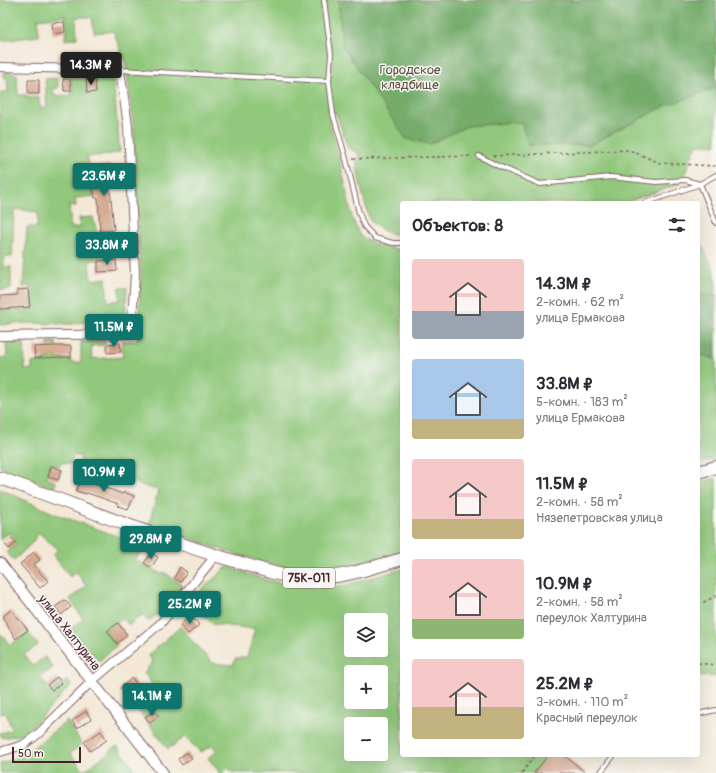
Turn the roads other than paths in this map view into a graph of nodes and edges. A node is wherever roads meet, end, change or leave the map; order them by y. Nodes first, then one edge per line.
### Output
1 (324, 0) edge
2 (0, 67) edge
3 (120, 70) junction
4 (329, 81) junction
5 (480, 156) road end
6 (716, 175) edge
7 (700, 184) junction
8 (651, 201) edge
9 (716, 223) edge
10 (400, 243) edge
11 (0, 336) edge
12 (716, 467) edge
13 (700, 471) edge
14 (0, 478) edge
15 (216, 556) junction
16 (400, 560) edge
17 (0, 563) edge
18 (92, 681) junction
19 (716, 710) edge
20 (700, 714) edge
21 (0, 752) edge
22 (612, 757) edge
23 (163, 773) edge
24 (600, 773) edge

1 - 4 lane
2 - 3 street
3 - 4 lane
3 - 11 street
4 - 10 lane
5 - 7 lane
6 - 7 lane
7 - 8 lane
7 - 9 lane
12 - 13 main road
14 - 15 main road, 75К-011
15 - 16 main road, 75К-011
15 - 18 street
17 - 18 street, улица Халтурина
18 - 21 street
18 - 23 street, улица Халтурина
19 - 20 lane
22 - 24 lane

